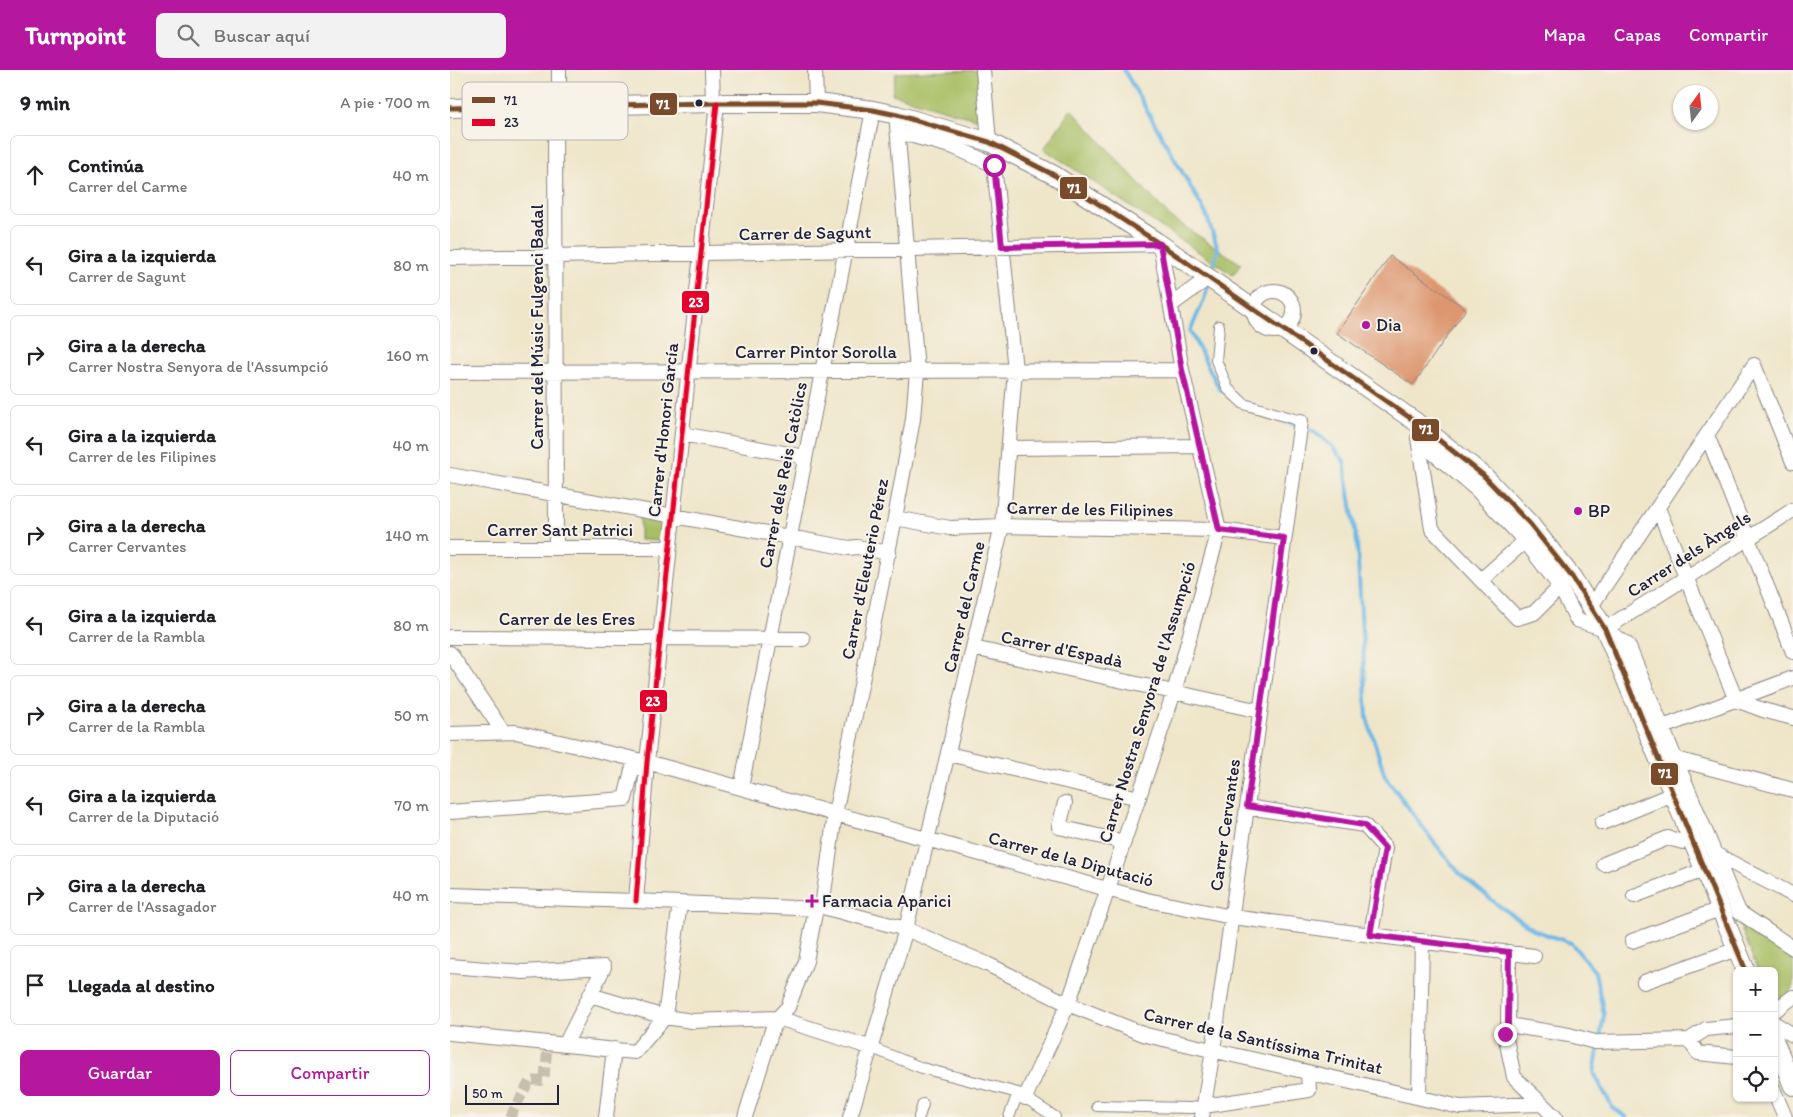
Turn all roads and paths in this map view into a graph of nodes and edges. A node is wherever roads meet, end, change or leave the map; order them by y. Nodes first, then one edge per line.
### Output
1 (712, 70) edge
2 (815, 70) edge
3 (983, 70) edge
4 (715, 103) junction
5 (816, 103) junction
6 (628, 105) edge
7 (873, 110) junction
8 (897, 124) junction
9 (557, 140) edge
10 (989, 142) junction
11 (1160, 244) junction
12 (1002, 247) junction
13 (907, 249) junction
14 (845, 250) junction
15 (701, 254) junction
16 (556, 256) junction
17 (450, 258) edge
18 (1208, 278) junction
19 (1170, 305) junction
20 (1253, 310) junction
21 (1219, 326) dead end
22 (1282, 330) junction
23 (1015, 370) junction
24 (1182, 370) junction
25 (688, 371) junction
26 (822, 371) junction
27 (917, 371) junction
28 (450, 372) edge
29 (556, 372) junction
30 (1300, 421) joint
31 (1416, 422) junction
32 (682, 434) junction
33 (1707, 435) junction
34 (1419, 441) junction
35 (1200, 446) junction
36 (1008, 448) junction
37 (806, 456) junction
38 (1793, 462) edge
39 (450, 476) edge
40 (556, 495) junction
41 (1658, 508) junction
42 (1793, 510) edge
43 (673, 516) junction
44 (895, 518) junction
45 (1002, 526) junction
46 (1219, 530) junction
47 (790, 538) junction
48 (1284, 538) junction
49 (1748, 538) junction
50 (1525, 541) junction
51 (450, 548) edge
52 (556, 548) junction
53 (669, 548) junction
54 (888, 553) junction
55 (1687, 577) junction
56 (1481, 580) junction
57 (1560, 587) junction
58 (1591, 606) junction
59 (1605, 629) junction
60 (450, 637) edge
61 (660, 638) junction
62 (770, 639) junction
63 (803, 639) dead end
64 (973, 648) junction
65 (1793, 652) edge
66 (450, 653) edge
67 (1793, 678) edge
68 (1174, 692) junction
69 (1736, 700) junction
70 (1260, 712) junction
71 (1793, 718) edge
72 (1662, 727) junction
73 (503, 732) junction
74 (450, 734) edge
75 (948, 754) junction
76 (1676, 759) junction
77 (647, 762) junction
78 (741, 788) junction
79 (1793, 790) edge
80 (1673, 794) junction
81 (1139, 798) junction
82 (1065, 803) dead end
83 (1247, 806) junction
84 (450, 812) edge
85 (835, 814) junction
86 (1602, 823) dead end
87 (1691, 838) junction
88 (927, 840) junction
89 (1124, 842) junction
90 (1715, 854) junction
91 (1604, 864) dead end
92 (1704, 870) junction
93 (1108, 889) junction
94 (450, 895) edge
95 (1793, 895) edge
96 (1634, 896) dead end
97 (636, 901) junction
98 (680, 903) junction
99 (818, 908) junction
100 (1720, 909) junction
101 (1232, 917) junction
102 (906, 929) junction
103 (1370, 935) junction
104 (1422, 941) junction
105 (1632, 941) dead end
106 (1793, 948) edge
107 (1737, 949) junction
108 (1509, 952) junction
109 (1534, 956) dead end
110 (450, 966) edge
111 (1744, 967) edge
112 (1644, 982) dead end
113 (590, 994) junction
114 (1793, 997) edge
115 (1068, 1004) junction
116 (1778, 1008) edge
117 (665, 1017) junction
118 (778, 1018) junction
119 (1508, 1024) junction
120 (1733, 1026) edge
121 (1778, 1026) edge
122 (450, 1033) edge
123 (1793, 1036) edge
124 (1690, 1040) junction
125 (565, 1045) junction
126 (872, 1048) junction
127 (614, 1049) junction
128 (1213, 1050) junction
129 (1778, 1052) edge
130 (1733, 1057) edge
131 (1784, 1065) edge
132 (1308, 1072) junction
133 (1793, 1086) edge
134 (1793, 1094) edge
135 (1021, 1096) junction
136 (1778, 1096) edge
137 (1419, 1097) junction
138 (1778, 1101) edge
139 (923, 1104) dead end
140 (1097, 1106) dead end
141 (1203, 1112) edge
142 (1460, 1112) edge
143 (1547, 1112) edge
144 (1053, 1114) edge
145 (1008, 1115) edge
146 (606, 1117) edge
147 (744, 1117) edge
148 (850, 1117) edge
149 (919, 1117) edge
150 (1785, 1117) edge

1 - 4 street, Carrer d'Honori García
2 - 5 street
3 - 10 street
4 - 5 street
4 - 6 street
4 - 15 street, Carrer d'Honori García
5 - 7 street
7 - 8 street
7 - 14 street, Carrer dels Reis Catòlics
8 - 10 street
8 - 12 street, Carrer del Carme
8 - 13 street, Carrer d'Eleuterio Pérez
9 - 16 street, Carrer del Músic Fulgenci Badal
10 - 11 street
11 - 12 street, Carrer de Sagunt
11 - 18 street
11 - 19 street, Carrer Nostra Senyora de l'Assumpció
12 - 13 street, Carrer de Sagunt
12 - 23 street, Carrer del Carme
13 - 14 street, Carrer de Sagunt
13 - 27 street, Carrer d'Eleuterio Pérez
14 - 15 street, Carrer de Sagunt
14 - 26 street, Carrer dels Reis Catòlics
15 - 16 street, Carrer de Sagunt
15 - 25 street, Carrer d'Honori García
16 - 17 street, Carrer de Sagunt
16 - 29 street, Carrer del Músic Fulgenci Badal
18 - 19 street
18 - 20 street
19 - 24 street, Carrer Nostra Senyora de l'Assumpció
20 - 22 street
20 - 22 street
21 - 30 street
22 - 31 street
23 - 24 street, Carrer Pintor Sorolla
23 - 27 street, Carrer Pintor Sorolla
23 - 36 street, Carrer del Carme
24 - 35 street, Carrer Nostra Senyora de l'Assumpció
25 - 26 street, Carrer Pintor Sorolla
25 - 29 street, Carrer Pintor Sorolla
25 - 32 street, Carrer d'Honori García
26 - 27 street, Carrer Pintor Sorolla
26 - 37 street, Carrer dels Reis Catòlics
27 - 44 street, Carrer d'Eleuterio Pérez
28 - 29 street, Carrer Pintor Sorolla
29 - 40 street, Carrer del Músic Fulgenci Badal
30 - 48 street, Carrer Cervantes
31 - 34 street
31 - 58 street
32 - 37 street
32 - 43 street, Carrer d'Honori García
33 - 38 street
33 - 41 street
33 - 49 street
34 - 50 street
34 - 56 street
35 - 36 street
35 - 46 street, Carrer Nostra Senyora de l'Assumpció
36 - 45 street, Carrer del Carme
37 - 47 street, Carrer dels Reis Catòlics
39 - 40 street
40 - 43 street
40 - 52 street, Carrer del Músic Fulgenci Badal
41 - 55 street
41 - 58 street
42 - 49 street, Carrer dels Àngels
43 - 47 street
43 - 53 street, Carrer d'Honori García
44 - 45 street, Carrer de les Filipines
44 - 54 street, Carrer d'Eleuterio Pérez
45 - 46 street, Carrer de les Filipines
45 - 64 street, Carrer del Carme
46 - 48 street, Carrer de les Filipines
46 - 68 street, Carrer Nostra Senyora de l'Assumpció
47 - 54 street
47 - 62 street, Carrer dels Reis Catòlics
48 - 70 street, Carrer Cervantes
49 - 55 street, Carrer dels Àngels
49 - 65 street
50 - 56 street
50 - 57 street
51 - 52 street, Carrer Sant Patrici
52 - 53 street, Carrer Sant Patrici
53 - 61 street, Carrer d'Honori García
54 - 85 street, Carrer d'Eleuterio Pérez
55 - 59 street, Carrer dels Àngels
55 - 69 street
56 - 57 street
57 - 59 street
58 - 59 street
59 - 72 street
59 - 80 street
60 - 61 street, Carrer de les Eres
61 - 62 street, Carrer de les Eres
61 - 77 street, Carrer d'Honori García
62 - 63 street, Carrer de les Eres
62 - 78 street, Carrer dels Reis Catòlics
64 - 68 street, Carrer d'Espadà
64 - 75 street, Carrer del Carme
66 - 73 street
67 - 69 street
68 - 70 street, Carrer d'Espadà
68 - 81 street, Carrer Nostra Senyora de l'Assumpció
69 - 71 street
69 - 72 street
70 - 83 street, Carrer Cervantes
72 - 76 street
73 - 74 street, Carrer de la Diputació
73 - 77 street, Carrer de la Diputació
75 - 81 street
75 - 88 street, Carrer del Carme
76 - 79 street
76 - 90 street
77 - 78 street, Carrer de la Diputació
77 - 84 street
77 - 97 street, Carrer d'Honori García
78 - 85 street, Carrer de la Diputació
80 - 86 street
80 - 87 street
81 - 89 street, Carrer Nostra Senyora de l'Assumpció
82 - 89 street
83 - 101 street, Carrer Cervantes
83 - 103 street
85 - 88 street, Carrer de la Diputació
85 - 99 street, Carrer d'Eleuterio Pérez
87 - 91 street
87 - 92 street
88 - 93 street, Carrer de la Diputació
88 - 102 street, Carrer del Carme
89 - 93 street, Carrer Nostra Senyora de l'Assumpció
90 - 95 street
90 - 106 street
92 - 96 street
92 - 100 street
93 - 101 street, Carrer de la Diputació
93 - 115 street, Carrer Nostra Senyora de l'Assumpció
94 - 97 street, Carrer de la Santíssima Trinitat
97 - 98 street, Carrer de la Santíssima Trinitat
98 - 99 street, Carrer de la Santíssima Trinitat
98 - 117 street
99 - 102 street, Carrer de la Santíssima Trinitat
99 - 118 street, Carrer d'Eleuterio Pérez
100 - 105 street
100 - 107 street
101 - 103 street, Carrer de la Diputació
101 - 128 street, Carrer Cervantes
102 - 115 street, Carrer de la Santíssima Trinitat
102 - 126 street, Carrer del Carme
103 - 104 street, Carrer de la Diputació
104 - 108 street, Carrer de la Diputació
104 - 137 street
107 - 111 street
107 - 112 street
108 - 109 street, Carrer de la Diputació
108 - 119 street
110 - 113 street
113 - 117 street
113 - 125 street
114 - 116 street
115 - 128 street, Carrer de la Santíssima Trinitat
115 - 135 street, Carrer Nostra Senyora de l'Assumpció
117 - 118 street
117 - 127 street
118 - 126 street
118 - 147 street, Carrer d'Eleuterio Pérez
119 - 124 street
119 - 143 street
120 - 124 street
121 - 123 street
122 - 125 street
124 - 130 street
125 - 127 street
126 - 135 street
126 - 148 street, Carrer del Carme
127 - 146 street
128 - 132 street, Carrer de la Santíssima Trinitat
128 - 141 street, Carrer Cervantes
129 - 131 street
131 - 133 street
132 - 137 street, Carrer de la Santíssima Trinitat
132 - 141 street
134 - 136 street
135 - 144 street
135 - 145 street
137 - 142 street, Carrer de la Santíssima Trinitat
138 - 150 street
139 - 149 street
140 - 141 street
142 - 143 street, Carrer de la Santíssima Trinitat

